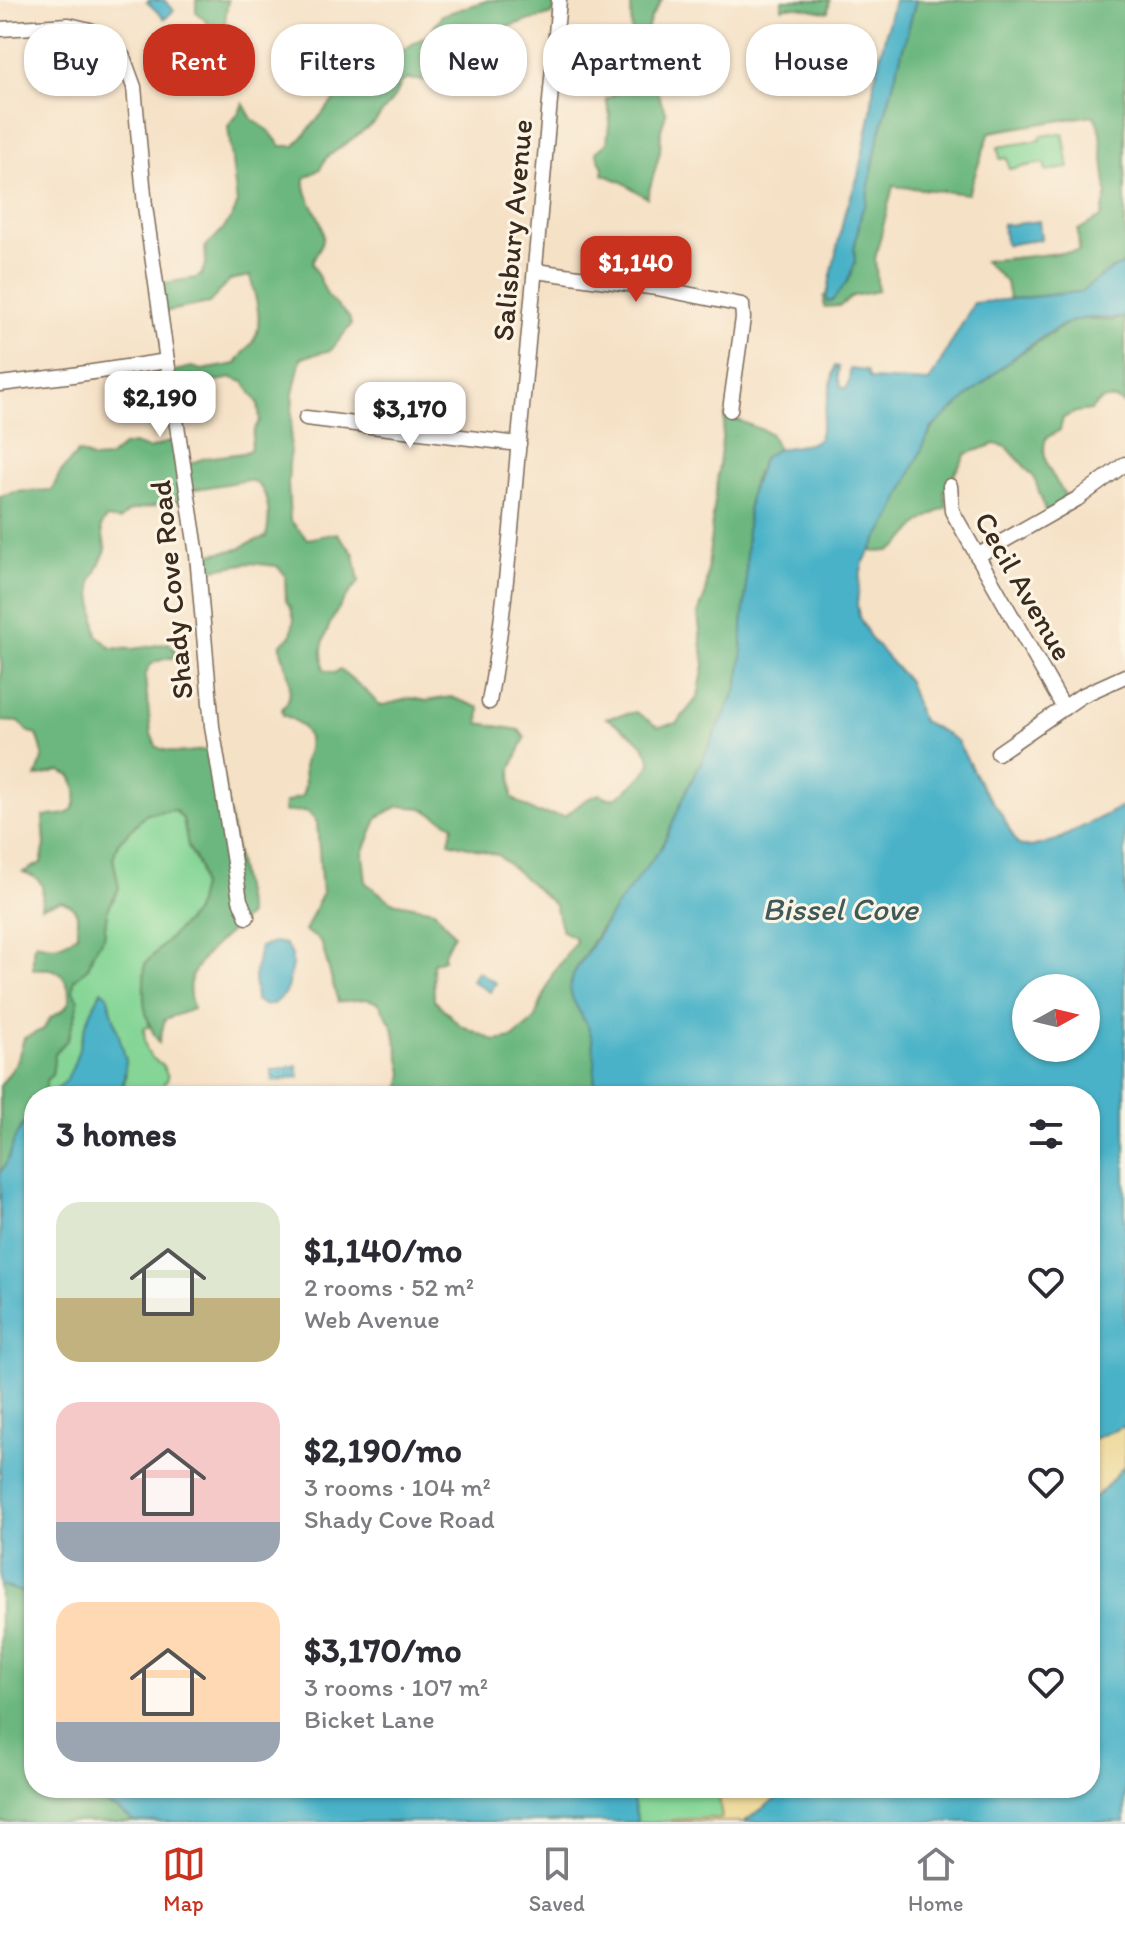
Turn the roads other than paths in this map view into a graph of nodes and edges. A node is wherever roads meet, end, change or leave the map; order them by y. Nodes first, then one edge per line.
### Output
1 (559, 0) edge
2 (0, 29) edge
3 (536, 271) junction
4 (167, 361) junction
5 (0, 384) edge
6 (730, 410) dead end
7 (306, 418) dead end
8 (519, 444) junction
9 (1125, 464) edge
10 (950, 486) dead end
11 (977, 556) junction
12 (1125, 676) edge
13 (489, 702) dead end
14 (1064, 708) junction
15 (998, 753) dead end
16 (247, 917) dead end

1 - 3 street, Salisbury Avenue
2 - 4 street, Shady Cove Road
3 - 6 street
3 - 8 street, Salisbury Avenue
4 - 5 street
4 - 16 street, Shady Cove Road
7 - 8 street
8 - 13 street, Salisbury Avenue
9 - 11 street
10 - 11 street, Cecil Avenue
11 - 14 street, Cecil Avenue
12 - 14 street
14 - 15 street

